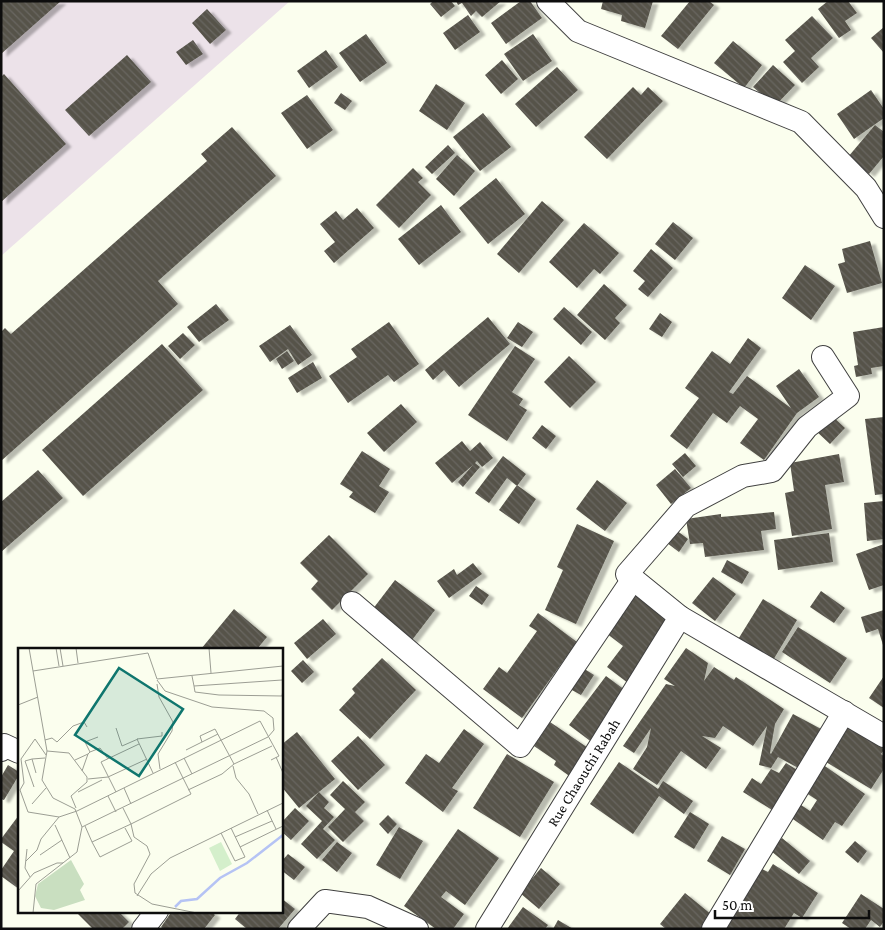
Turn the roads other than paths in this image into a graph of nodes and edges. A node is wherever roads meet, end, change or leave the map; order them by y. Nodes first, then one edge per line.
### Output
1 (548, 1) edge
2 (884, 217) edge
3 (823, 357) dead end
4 (633, 580) junction
5 (352, 603) dead end
6 (680, 616) junction
7 (844, 712) junction
8 (884, 736) edge
9 (1, 750) edge
10 (18, 752) edge
11 (156, 912) edge
12 (143, 929) edge
13 (299, 929) edge
14 (416, 929) edge
15 (487, 929) edge
16 (713, 929) edge

1 - 2 street
3 - 4 street
4 - 5 street
4 - 6 street
6 - 7 street
6 - 15 street, Rue Chaouchi Rabah
7 - 8 street
7 - 16 street
9 - 10 street
11 - 12 street
13 - 14 street

